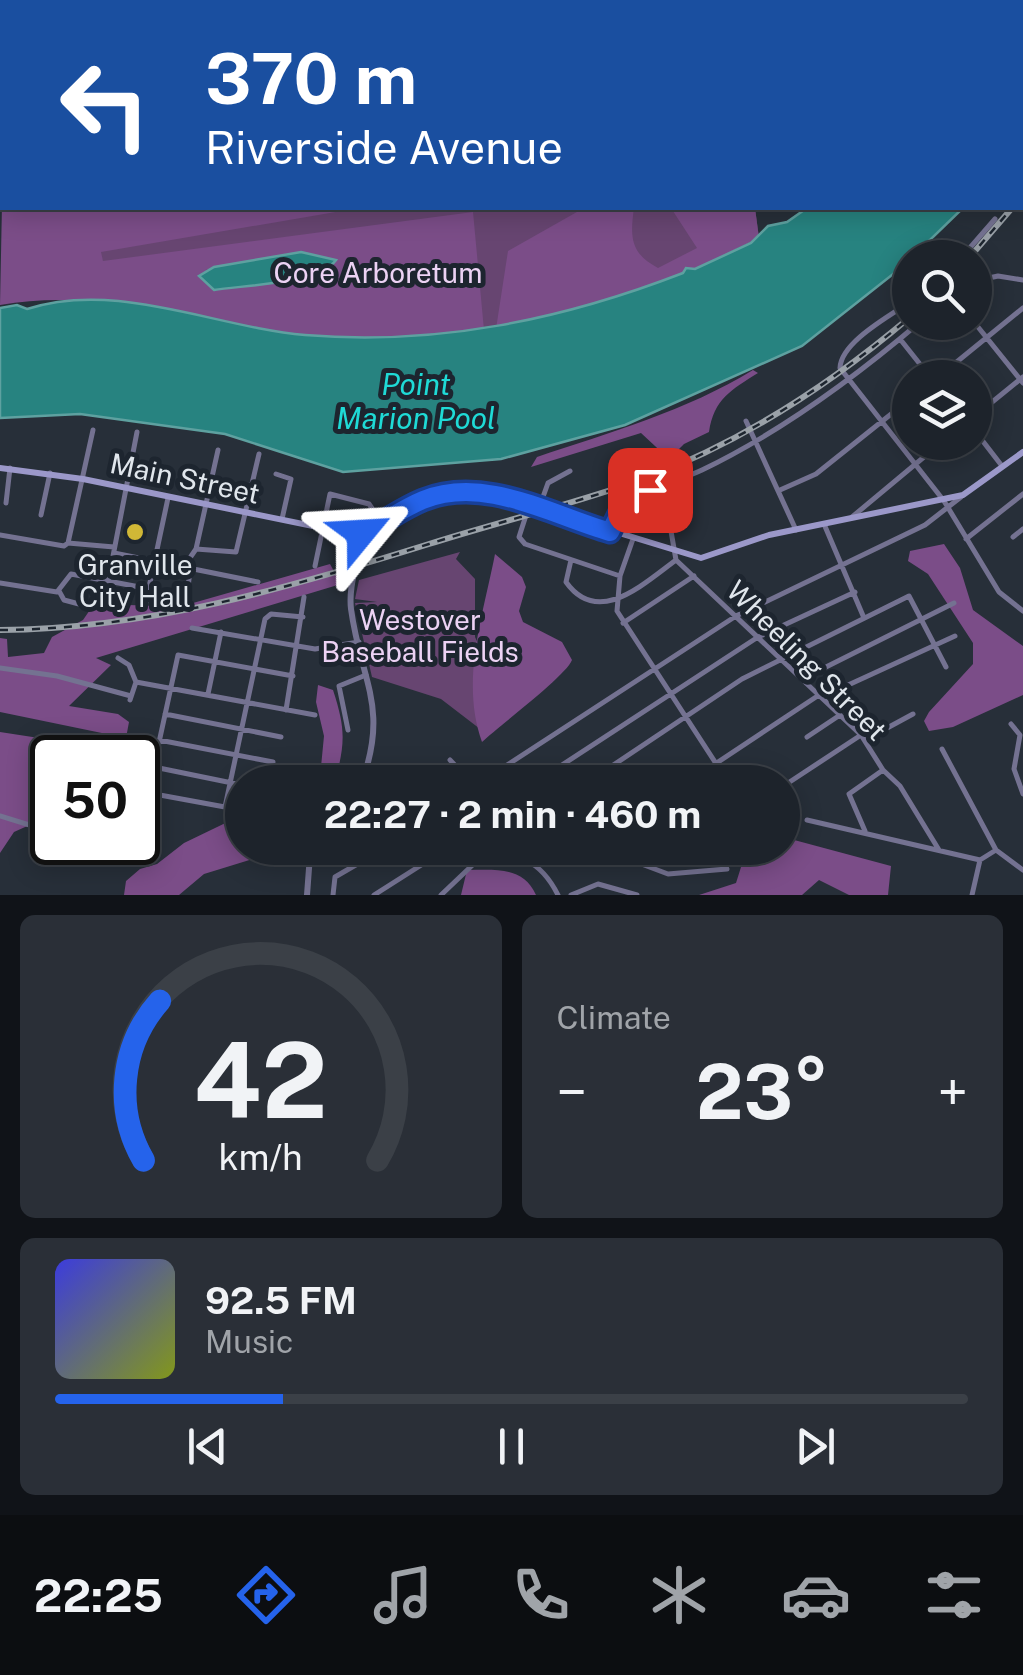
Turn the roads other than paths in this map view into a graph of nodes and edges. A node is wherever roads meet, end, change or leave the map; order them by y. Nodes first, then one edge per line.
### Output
1 (995, 218) dead end
2 (976, 240) edge
3 (992, 277) edge
4 (1023, 280) edge
5 (1023, 308) edge
6 (892, 316) edge
7 (992, 333) edge
8 (899, 340) edge
9 (901, 340) edge
10 (983, 340) edge
11 (988, 340) edge
12 (918, 360) edge
13 (957, 360) edge
14 (848, 380) junction
15 (1022, 380) edge
16 (992, 403) edge
17 (892, 413) edge
18 (746, 422) dead end
19 (881, 422) junction
20 (93, 430) dead end
21 (137, 432) dead end
22 (755, 440) junction
23 (218, 450) dead end
24 (1023, 452) edge
25 (992, 453) edge
26 (259, 454) dead end
27 (920, 460) edge
28 (915, 464) junction
29 (0, 468) edge
30 (10, 468) junction
31 (1004, 468) junction
32 (570, 472) dead end
33 (50, 473) junction
34 (276, 474) dead end
35 (82, 479) junction
36 (663, 486) junction
37 (125, 490) junction
38 (780, 490) junction
39 (1023, 494) edge
40 (963, 495) junction
41 (168, 498) junction
42 (944, 501) junction
43 (6, 503) dead end
44 (206, 505) junction
45 (530, 505) junction
46 (539, 508) junction
47 (950, 510) junction
48 (245, 513) junction
49 (348, 514) dead end
50 (40, 515) dead end
51 (849, 519) junction
52 (281, 522) junction
53 (374, 522) junction
54 (824, 524) junction
55 (322, 528) junction
56 (1023, 529) edge
57 (796, 530) junction
58 (610, 532) junction
59 (361, 533) junction
60 (0, 535) edge
61 (1013, 538) dead end
62 (633, 539) junction
63 (966, 539) junction
64 (68, 543) junction
65 (196, 549) junction
66 (114, 550) junction
67 (674, 556) junction
68 (571, 560) junction
69 (154, 562) junction
70 (192, 566) junction
71 (315, 566) dead end
72 (842, 566) junction
73 (620, 576) junction
74 (694, 576) junction
75 (108, 582) junction
76 (258, 582) dead end
77 (0, 583) edge
78 (149, 588) junction
79 (59, 591) junction
80 (855, 592) junction
81 (304, 597) dead end
82 (614, 602) junction
83 (954, 603) dead end
84 (145, 606) dead end
85 (94, 608) dead end
86 (1023, 611) edge
87 (736, 616) junction
88 (303, 618) junction
89 (864, 618) junction
90 (923, 621) junction
91 (623, 623) junction
92 (192, 628) dead end
93 (221, 632) junction
94 (956, 636) dead end
95 (758, 637) junction
96 (260, 639) junction
97 (359, 642) junction
98 (298, 647) junction
99 (936, 647) junction
100 (118, 658) dead end
101 (780, 658) junction
102 (215, 660) junction
103 (946, 667) dead end
104 (0, 668) edge
105 (254, 668) junction
106 (653, 670) junction
107 (366, 675) junction
108 (292, 676) junction
109 (802, 678) junction
110 (136, 682) junction
111 (170, 687) junction
112 (208, 694) junction
113 (670, 695) junction
114 (820, 696) junction
115 (247, 702) junction
116 (286, 710) junction
117 (164, 714) junction
118 (913, 714) dead end
119 (315, 715) dead end
120 (840, 715) junction
121 (686, 716) junction
122 (1011, 724) dead end
123 (242, 730) junction
124 (348, 730) dead end
125 (160, 735) edge
126 (282, 737) dead end
127 (807, 737) dead end
128 (863, 737) junction
129 (160, 740) edge
130 (942, 749) dead end
131 (237, 755) junction
132 (450, 760) dead end
133 (273, 762) dead end
134 (716, 762) junction
135 (235, 765) edge
136 (368, 765) edge
137 (455, 765) edge
138 (508, 765) edge
139 (562, 765) edge
140 (613, 765) edge
141 (712, 765) edge
142 (718, 765) edge
143 (160, 768) edge
144 (883, 770) junction
145 (800, 776) edge
146 (225, 782) edge
147 (1023, 794) edge
148 (160, 795) edge
149 (225, 807) edge
150 (0, 816) edge
151 (807, 820) dead end
152 (30, 825) edge
153 (866, 833) junction
154 (939, 850) junction
155 (996, 850) junction
156 (980, 860) junction
157 (309, 865) edge
158 (356, 865) edge
159 (421, 865) edge
160 (472, 865) edge
161 (535, 865) edge
162 (644, 865) edge
163 (727, 868) dead end
164 (1023, 870) edge
165 (307, 895) edge
166 (333, 895) edge
167 (374, 895) edge
168 (440, 895) edge
169 (558, 895) edge
170 (571, 895) edge
171 (636, 895) edge
172 (972, 895) edge

1 - 2 street
3 - 4 street
5 - 7 street
6 - 14 street
8 - 14 street
9 - 12 street
10 - 13 street
11 - 15 street
14 - 19 street
14 - 22 street
15 - 16 street
17 - 19 street
18 - 22 street
19 - 28 street
19 - 38 street
20 - 35 street
21 - 37 street
22 - 36 street
22 - 38 street
23 - 44 street
24 - 31 main road
25 - 31 street
26 - 48 street
27 - 28 street
28 - 42 street
28 - 51 street
29 - 30 main road, Main Street
30 - 33 main road, Main Street
30 - 43 street
31 - 40 main road
32 - 46 street
33 - 35 main road, Main Street
33 - 50 street
34 - 52 street
35 - 37 main road, Main Street
35 - 64 street
36 - 58 street
36 - 67 street
37 - 41 main road, Main Street
37 - 66 street
38 - 57 street
39 - 63 street
40 - 42 main road
40 - 47 street
41 - 44 main road, Main Street
41 - 69 street
42 - 47 street
42 - 51 main road
44 - 48 main road, Main Street
44 - 65 street
45 - 46 main road
45 - 53 main road
45 - 68 street
46 - 58 main road
47 - 63 street
47 - 72 street
48 - 52 main road, Main Street
48 - 65 street
49 - 53 street
51 - 54 main road
52 - 55 main road, Main Street
53 - 55 street
53 - 59 main road
54 - 57 main road
54 - 72 street
55 - 59 main road, Main Street
55 - 71 street
56 - 61 street
57 - 67 main road
58 - 62 main road
59 - 97 street
60 - 64 street
62 - 67 main road
62 - 73 street
63 - 86 street
64 - 66 street
65 - 70 street
66 - 69 street
66 - 75 street
67 - 74 street, Wheeling Street
67 - 82 street
68 - 73 street
68 - 82 street
69 - 70 street
69 - 78 street
70 - 76 street
70 - 78 street
72 - 80 street
72 - 87 street
73 - 82 street
74 - 87 street, Wheeling Street
74 - 91 street
75 - 78 street
75 - 79 street
77 - 79 street
78 - 84 street
79 - 85 street
80 - 89 street
80 - 95 street
81 - 88 street
82 - 91 street
83 - 90 street
87 - 95 street, Wheeling Street
87 - 106 street
88 - 96 street
88 - 98 street
89 - 90 street
89 - 101 street
90 - 99 street
90 - 109 street
91 - 106 street
92 - 93 street
93 - 96 street
93 - 102 street
94 - 99 street
95 - 101 street, Wheeling Street
95 - 113 street
96 - 98 street
96 - 105 street
97 - 98 street
97 - 107 street
98 - 108 street
99 - 103 street
99 - 114 street
100 - 110 street
101 - 109 street, Wheeling Street
101 - 121 street
102 - 105 street
102 - 111 street
102 - 112 street
104 - 110 street
105 - 108 street
105 - 115 street
106 - 113 street
106 - 138 street
107 - 124 street
107 - 136 street
108 - 116 street
109 - 114 street, Wheeling Street
110 - 111 street
111 - 112 street
111 - 117 street
112 - 115 street
113 - 121 street
113 - 139 street
114 - 120 street, Wheeling Street
114 - 134 street
115 - 116 street
115 - 123 street
116 - 119 street
117 - 123 street
117 - 125 street
118 - 128 street
120 - 127 street
120 - 128 street, Wheeling Street
121 - 134 street
121 - 140 street
122 - 147 street
123 - 126 street
123 - 131 street
128 - 144 street, Wheeling Street
128 - 145 street
129 - 131 street
130 - 155 street
131 - 133 street
131 - 135 street
132 - 137 street
134 - 141 street
134 - 142 street
143 - 146 street
144 - 153 street
144 - 154 street, Wheeling Street
148 - 149 street
150 - 152 street
151 - 153 street
153 - 154 street
154 - 156 street
155 - 156 street
155 - 164 street
156 - 172 street
157 - 165 street
158 - 166 street
159 - 167 street
160 - 168 street
161 - 169 street
162 - 163 street
170 - 171 street

